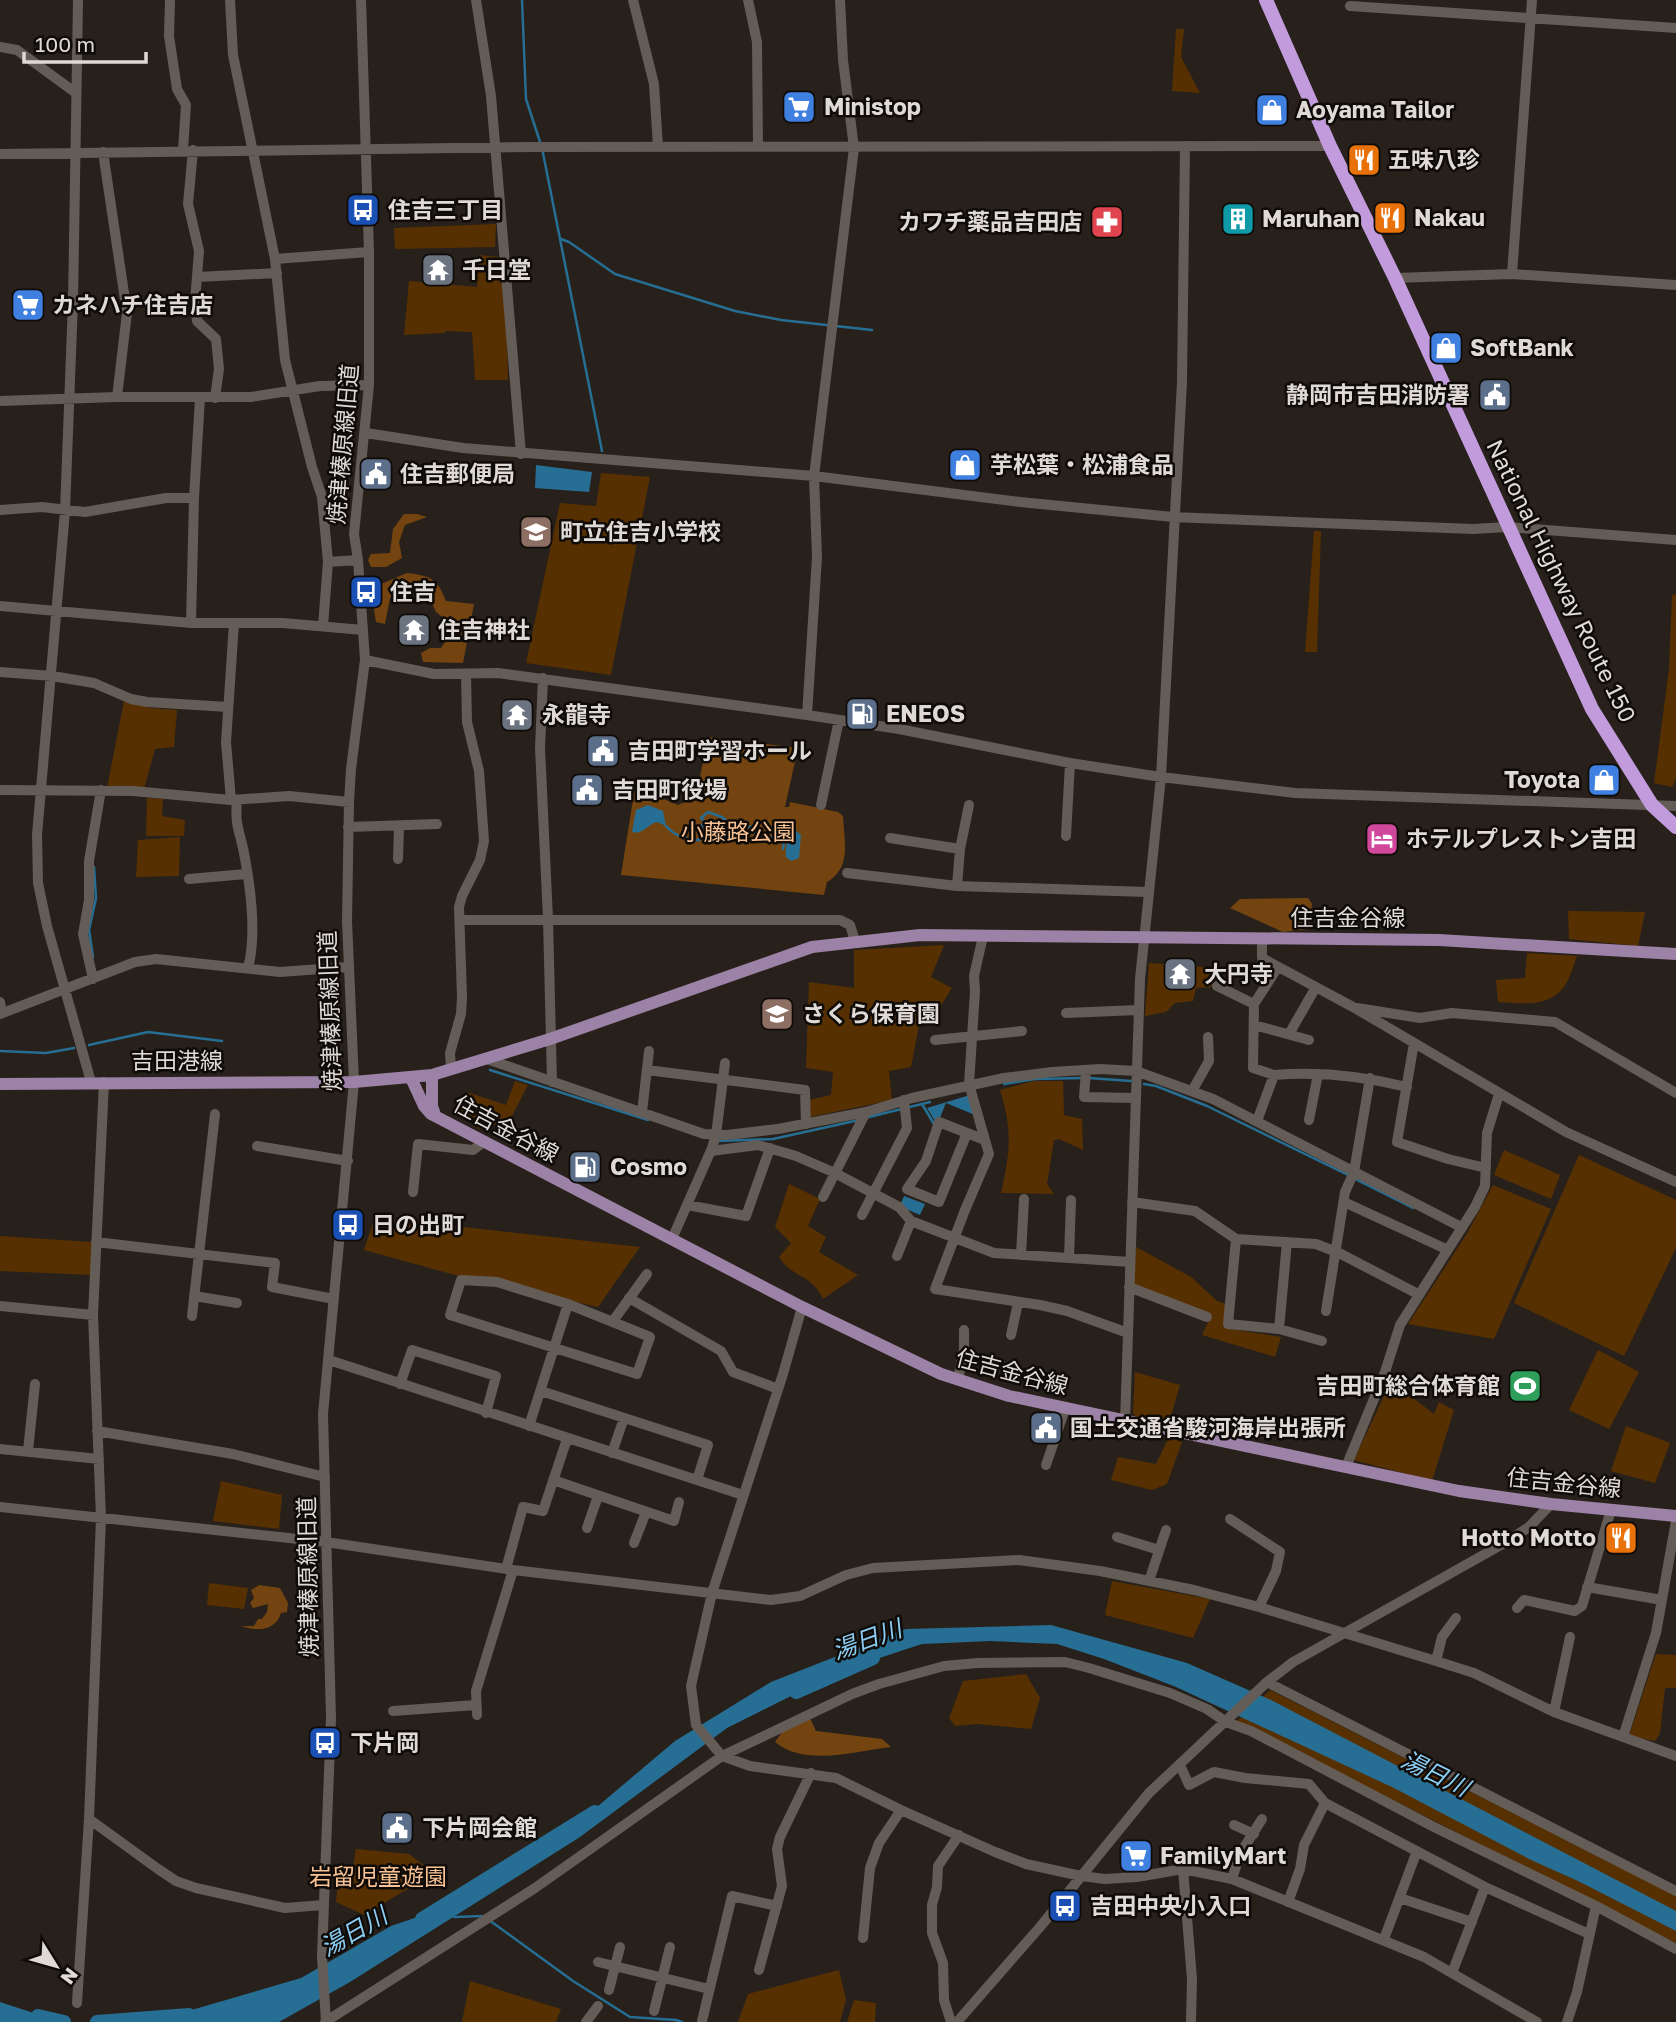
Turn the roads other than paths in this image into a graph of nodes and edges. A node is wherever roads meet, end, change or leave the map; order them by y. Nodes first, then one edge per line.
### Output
1 (78, 0) edge
2 (170, 0) edge
3 (230, 0) edge
4 (361, 0) edge
5 (476, 0) edge
6 (633, 0) edge
7 (748, 0) edge
8 (840, 0) edge
9 (1266, 0) edge
10 (1532, 0) edge
11 (1350, 6) dead end
12 (1530, 18) junction
13 (1676, 28) edge
14 (0, 47) edge
15 (76, 93) junction
16 (1185, 146) junction
17 (1330, 146) junction
18 (495, 147) junction
19 (658, 147) junction
20 (758, 147) junction
21 (854, 148) junction
22 (366, 149) junction
23 (188, 150) junction
24 (252, 150) junction
25 (103, 152) junction
26 (75, 153) junction
27 (0, 154) edge
28 (369, 252) junction
29 (275, 259) junction
30 (277, 274) junction
31 (1511, 274) junction
32 (197, 277) junction
33 (1395, 278) junction
34 (1676, 285) edge
35 (369, 385) junction
36 (292, 390) junction
37 (117, 397) junction
38 (200, 398) junction
39 (215, 398) junction
40 (71, 399) junction
41 (0, 401) edge
42 (366, 433) junction
43 (521, 454) junction
44 (814, 476) junction
45 (194, 498) junction
46 (0, 510) edge
47 (65, 511) junction
48 (1173, 517) junction
49 (1507, 527) junction
50 (1676, 540) edge
51 (358, 560) junction
52 (328, 562) junction
53 (0, 606) edge
54 (57, 611) junction
55 (191, 623) junction
56 (234, 623) junction
57 (323, 626) junction
58 (363, 630) junction
59 (365, 660) junction
60 (0, 672) edge
61 (466, 674) junction
62 (52, 676) junction
63 (543, 678) junction
64 (228, 707) junction
65 (807, 715) junction
66 (839, 720) junction
67 (1070, 763) junction
68 (1161, 777) junction
69 (41, 789) junction
70 (0, 790) edge
71 (101, 790) junction
72 (234, 800) junction
73 (349, 802) junction
74 (821, 805) dead end
75 (969, 805) dead end
76 (1652, 805) junction
77 (1676, 806) edge
78 (437, 824) dead end
79 (348, 827) junction
80 (399, 827) junction
81 (1676, 827) edge
82 (1066, 836) dead end
83 (890, 838) dead end
84 (960, 849) junction
85 (398, 859) dead end
86 (847, 873) dead end
87 (246, 874) junction
88 (189, 879) dead end
89 (957, 886) junction
90 (1147, 892) junction
91 (548, 919) junction
92 (460, 920) junction
93 (983, 936) junction
94 (1143, 937) junction
95 (1262, 939) junction
96 (855, 941) junction
97 (1676, 954) edge
98 (348, 967) junction
99 (1278, 967) junction
100 (248, 968) junction
101 (93, 979) junction
102 (1217, 986) dead end
103 (1316, 987) junction
104 (66, 989) junction
105 (1254, 1004) junction
106 (1353, 1007) junction
107 (1, 1010) edge
108 (1138, 1010) junction
109 (1066, 1013) dead end
110 (1254, 1024) junction
111 (1022, 1031) dead end
112 (1289, 1034) junction
113 (973, 1035) junction
114 (1208, 1037) dead end
115 (550, 1039) junction
116 (935, 1040) dead end
117 (1309, 1040) dead end
118 (1414, 1044) junction
119 (649, 1051) dead end
120 (488, 1059) junction
121 (725, 1063) dead end
122 (451, 1069) junction
123 (647, 1070) junction
124 (1136, 1072) junction
125 (1085, 1074) junction
126 (1318, 1074) junction
127 (432, 1075) junction
128 (1274, 1075) junction
129 (411, 1078) junction
130 (1370, 1078) junction
131 (97, 1082) junction
132 (354, 1082) junction
133 (552, 1082) junction
134 (723, 1082) junction
135 (0, 1084) edge
136 (969, 1084) junction
137 (1407, 1087) junction
138 (1192, 1091) junction
139 (1676, 1093) edge
140 (1499, 1094) junction
141 (1135, 1098) junction
142 (905, 1105) junction
143 (642, 1112) junction
144 (866, 1112) junction
145 (215, 1114) dead end
146 (435, 1115) junction
147 (1309, 1119) dead end
148 (1257, 1122) junction
149 (806, 1124) junction
150 (967, 1133) junction
151 (985, 1140) junction
152 (485, 1141) junction
153 (713, 1143) junction
154 (257, 1146) dead end
155 (770, 1148) junction
156 (348, 1161) junction
157 (1486, 1168) junction
158 (835, 1173) junction
159 (1352, 1175) junction
160 (1676, 1182) edge
161 (413, 1192) dead end
162 (873, 1193) junction
163 (822, 1197) dead end
164 (1024, 1199) dead end
165 (1071, 1200) dead end
166 (1132, 1202) junction
167 (1344, 1202) junction
168 (687, 1205) junction
169 (862, 1214) dead end
170 (911, 1221) junction
171 (1461, 1227) junction
172 (955, 1237) junction
173 (671, 1239) junction
174 (1236, 1240) junction
175 (96, 1242) junction
176 (1287, 1242) junction
177 (1446, 1250) junction
178 (1336, 1252) junction
179 (200, 1253) junction
180 (1021, 1255) junction
181 (897, 1256) dead end
182 (1069, 1258) junction
183 (1130, 1262) junction
184 (647, 1274) dead end
185 (1129, 1287) junction
186 (1418, 1294) junction
187 (194, 1296) junction
188 (629, 1298) junction
189 (334, 1299) junction
190 (237, 1303) dead end
191 (1018, 1303) junction
192 (568, 1304) junction
193 (0, 1306) edge
194 (802, 1307) junction
195 (1326, 1311) dead end
196 (93, 1315) junction
197 (192, 1316) dead end
198 (1207, 1317) dead end
199 (613, 1321) junction
200 (1279, 1329) junction
201 (964, 1330) dead end
202 (1128, 1333) junction
203 (1011, 1335) dead end
204 (1322, 1341) dead end
205 (554, 1347) junction
206 (329, 1360) junction
207 (957, 1380) junction
208 (35, 1384) dead end
209 (400, 1384) junction
210 (778, 1389) junction
211 (541, 1391) junction
212 (1065, 1409) junction
213 (486, 1413) junction
214 (624, 1418) junction
215 (1125, 1422) junction
216 (529, 1426) junction
217 (97, 1432) junction
218 (567, 1439) junction
219 (0, 1449) edge
220 (28, 1451) junction
221 (612, 1453) junction
222 (99, 1459) junction
223 (1046, 1465) dead end
224 (1346, 1467) junction
225 (325, 1477) junction
226 (553, 1480) junction
227 (697, 1480) junction
228 (743, 1495) junction
229 (598, 1496) junction
230 (679, 1502) dead end
231 (1551, 1504) junction
232 (0, 1507) edge
233 (1611, 1510) junction
234 (646, 1512) junction
235 (101, 1518) junction
236 (1676, 1518) edge
237 (1230, 1519) dead end
238 (587, 1528) dead end
239 (1166, 1530) dead end
240 (1117, 1537) dead end
241 (326, 1542) junction
242 (634, 1543) dead end
243 (1159, 1550) junction
244 (509, 1569) junction
245 (1149, 1581) junction
246 (1587, 1587) junction
247 (712, 1592) junction
248 (1662, 1600) junction
249 (1259, 1607) junction
250 (1517, 1608) dead end
251 (1455, 1618) dead end
252 (1345, 1633) junction
253 (1570, 1637) dead end
254 (1436, 1661) junction
255 (1265, 1684) junction
256 (393, 1711) dead end
257 (1554, 1712) junction
258 (1226, 1722) junction
259 (1623, 1737) junction
260 (722, 1756) junction
261 (1676, 1756) edge
262 (1180, 1765) junction
263 (811, 1773) junction
264 (1325, 1803) junction
265 (901, 1810) junction
266 (89, 1819) junction
267 (1262, 1819) dead end
268 (1234, 1825) dead end
269 (1254, 1834) junction
270 (959, 1835) junction
271 (1417, 1851) junction
272 (1183, 1869) junction
273 (1082, 1876) junction
274 (1232, 1879) junction
275 (1485, 1887) junction
276 (1676, 1891) edge
277 (1400, 1898) junction
278 (1288, 1902) junction
279 (323, 1905) junction
280 (777, 1906) junction
281 (1597, 1906) junction
282 (1472, 1922) junction
283 (1589, 1934) junction
284 (863, 1938) dead end
285 (1384, 1939) junction
286 (620, 1947) dead end
287 (670, 1947) dead end
288 (1676, 1949) edge
289 (598, 1962) dead end
290 (615, 1966) junction
291 (760, 1970) dead end
292 (1452, 1973) junction
293 (662, 1978) junction
294 (709, 1989) junction
295 (609, 1990) dead end
296 (77, 2003) dead end
297 (598, 2006) dead end
298 (654, 2011) dead end
299 (326, 2021) edge
300 (702, 2021) edge
301 (586, 2022) edge
302 (951, 2022) edge
303 (957, 2022) edge
304 (1191, 2022) edge
305 (1536, 2022) edge
306 (1567, 2022) edge

1 - 15 street
2 - 23 street
3 - 24 street
4 - 22 street, 焼津榛原線旧道
5 - 18 street
6 - 19 street
7 - 20 street
8 - 21 street
9 - 17 highway, National Highway Route 150
10 - 12 street
11 - 12 street
12 - 13 street
12 - 31 street
14 - 15 street
15 - 26 street
16 - 17 street
16 - 21 street
16 - 48 street
17 - 33 highway, National Highway Route 150
18 - 19 street
18 - 22 street
18 - 43 street
19 - 20 street
20 - 21 street
21 - 44 street
22 - 24 street
22 - 28 street, 焼津榛原線旧道
23 - 24 street
23 - 25 street
23 - 32 street
24 - 29 street
25 - 26 street
25 - 37 street
26 - 27 street
26 - 40 street
28 - 29 street
28 - 35 street, 焼津榛原線旧道
29 - 30 street
30 - 32 street
30 - 36 street
31 - 33 street
31 - 34 street
32 - 39 street
33 - 49 highway, National Highway Route 150
35 - 36 street
35 - 42 street, 焼津榛原線旧道
36 - 39 street
36 - 52 street
37 - 38 street
37 - 40 street
38 - 39 street
38 - 45 street
40 - 41 street
40 - 47 street
42 - 43 street
42 - 51 street, 焼津榛原線旧道
43 - 44 street
44 - 48 street
44 - 65 street
45 - 47 street
45 - 55 street
46 - 47 street
47 - 54 street
48 - 49 street
48 - 68 street
49 - 50 street
49 - 76 highway, National Highway Route 150
51 - 52 street
51 - 58 street, 焼津榛原線旧道
52 - 57 street
53 - 54 street
54 - 55 street
54 - 62 street
55 - 56 street
56 - 57 street
56 - 64 street
57 - 58 street
58 - 59 street, 焼津榛原線旧道
59 - 61 street
59 - 73 street, 焼津榛原線旧道
60 - 62 street
61 - 63 street
61 - 92 street
62 - 64 street
62 - 69 street
63 - 65 street
63 - 91 street
64 - 72 street
65 - 66 street
66 - 67 street
66 - 74 street
67 - 68 street
67 - 82 street
68 - 76 street
68 - 90 street
69 - 70 street
69 - 71 street
69 - 104 street
71 - 72 street
71 - 101 street
72 - 73 street
72 - 87 street
73 - 79 street, 焼津榛原線旧道
75 - 84 street
76 - 77 street
76 - 81 highway, National Highway Route 150
78 - 80 street
79 - 80 street
79 - 98 street, 焼津榛原線旧道
80 - 85 street
83 - 84 street
84 - 89 street
86 - 89 street
87 - 88 street
87 - 100 street
89 - 90 street
90 - 94 street
91 - 92 street
91 - 96 street
91 - 115 street
92 - 122 street
93 - 94 main road, 住吉金谷線
93 - 96 main road, 住吉金谷線
93 - 113 street
94 - 95 main road, 住吉金谷線
94 - 108 street
95 - 97 main road, 住吉金谷線
95 - 99 street
96 - 115 main road, 住吉金谷線
98 - 100 street
98 - 132 street, 焼津榛原線旧道
99 - 103 street
99 - 105 street
100 - 101 street
101 - 104 street
102 - 105 street
103 - 106 street
103 - 112 street
104 - 107 street
104 - 131 street
105 - 110 street
106 - 118 street
106 - 139 street
108 - 109 street
108 - 124 street
110 - 112 street
110 - 128 street
111 - 113 street
112 - 117 street
113 - 116 street
113 - 136 street
114 - 138 street
115 - 120 main road, 住吉金谷線
115 - 133 street
118 - 137 street
118 - 140 street
119 - 123 street
120 - 122 main road, 住吉金谷線
120 - 133 street
121 - 134 street
122 - 127 main road, 住吉金谷線
123 - 134 street
123 - 143 street
124 - 125 street
124 - 138 street
124 - 141 street
125 - 136 street
125 - 141 street
126 - 128 street
126 - 130 street
126 - 147 street
127 - 129 main road, 住吉金谷線
127 - 146 main road
128 - 148 street
129 - 132 main road, 住吉金谷線
129 - 146 main road, 住吉金谷線
130 - 137 street
130 - 159 street
131 - 132 main road, 吉田港線
131 - 135 main road, 吉田港線
131 - 175 street
132 - 156 street, 焼津榛原線旧道
133 - 143 street
134 - 149 street
134 - 153 street
136 - 142 street
136 - 151 street
137 - 157 street
138 - 148 street
140 - 157 street
140 - 160 street
141 - 166 street
142 - 144 street
142 - 162 street
143 - 153 street
144 - 149 street
144 - 158 street
145 - 179 street
146 - 152 main road, 住吉金谷線
148 - 159 street
149 - 153 street
150 - 150 street
150 - 151 street
151 - 172 street
152 - 161 street
152 - 173 main road, 住吉金谷線
153 - 155 street
153 - 168 street
154 - 156 street
155 - 158 street
155 - 168 street
156 - 189 street, 焼津榛原線旧道
157 - 171 street
158 - 162 street
158 - 163 street
159 - 167 street
159 - 171 street
162 - 169 street
162 - 170 street
164 - 180 street
165 - 182 street
166 - 174 street
166 - 183 street
167 - 177 street
167 - 178 street
168 - 173 street
170 - 172 street
170 - 181 street
171 - 177 street
172 - 180 street
172 - 191 street
173 - 194 main road, 住吉金谷線
174 - 176 street
174 - 200 street
175 - 179 street
175 - 196 street
176 - 178 street
176 - 200 street
177 - 186 street
178 - 186 street
178 - 195 street
179 - 187 street
179 - 189 street
180 - 182 street
182 - 183 street
183 - 185 street
184 - 188 street
185 - 198 street
185 - 202 street
186 - 224 street
187 - 190 street
187 - 197 street
188 - 199 street
188 - 210 street
189 - 206 street, 焼津榛原線旧道
191 - 202 street
191 - 203 street
192 - 199 street
192 - 205 street
192 - 205 street
193 - 196 street
194 - 207 main road, 住吉金谷線
194 - 210 street
196 - 217 street
199 - 205 street
200 - 204 street
201 - 207 street
202 - 215 street
205 - 211 street
206 - 209 street
206 - 225 street, 焼津榛原線旧道
207 - 212 main road, 住吉金谷線
208 - 220 street
209 - 213 street
209 - 213 street
210 - 228 street
211 - 214 street
211 - 216 street
212 - 215 main road, 住吉金谷線
212 - 223 street
213 - 216 street
214 - 221 street
214 - 227 street
215 - 224 main road, 住吉金谷線
216 - 218 street
217 - 222 street
217 - 225 street
218 - 221 street
218 - 226 street
219 - 220 street
220 - 222 street
221 - 227 street
222 - 235 street
224 - 231 main road, 住吉金谷線
225 - 241 street, 焼津榛原線旧道
226 - 229 street
226 - 244 street
227 - 228 street
228 - 247 street
229 - 234 street
229 - 238 street
230 - 234 street
231 - 233 main road, 住吉金谷線
231 - 252 street
232 - 235 street
233 - 236 main road, 住吉金谷線
233 - 246 street
234 - 242 street
235 - 241 street
235 - 266 street
236 - 248 street
237 - 249 street
239 - 243 street
240 - 243 street
241 - 244 street
241 - 279 street, 焼津榛原線旧道
243 - 245 street
244 - 247 street
244 - 256 street
245 - 247 street
245 - 249 street
246 - 248 street
246 - 250 street
247 - 260 street
248 - 259 street
249 - 252 street
251 - 254 street
252 - 254 street
252 - 255 street
253 - 257 street
254 - 257 street
255 - 258 street
255 - 276 street
257 - 259 street
258 - 260 street
258 - 262 street
258 - 281 street
259 - 261 street
260 - 263 street
260 - 299 street
262 - 264 street
262 - 273 street
263 - 265 street
263 - 280 street
264 - 271 street
264 - 278 street
265 - 270 street
265 - 284 street
266 - 279 street
266 - 296 street
267 - 269 street
268 - 269 street
269 - 274 street
270 - 273 street
270 - 302 street
271 - 275 street
271 - 277 street
272 - 273 street
272 - 274 street
272 - 304 street
273 - 303 street
274 - 278 street
275 - 282 street
275 - 283 street
277 - 282 street
277 - 285 street
278 - 285 street
279 - 299 street, 焼津榛原線旧道
280 - 291 street
280 - 294 street
281 - 283 street
281 - 288 street
282 - 292 street
283 - 306 street
285 - 292 street
286 - 290 street
287 - 293 street
289 - 290 street
290 - 293 street
290 - 295 street
292 - 305 street
293 - 294 street
293 - 298 street
294 - 300 street
297 - 301 street

